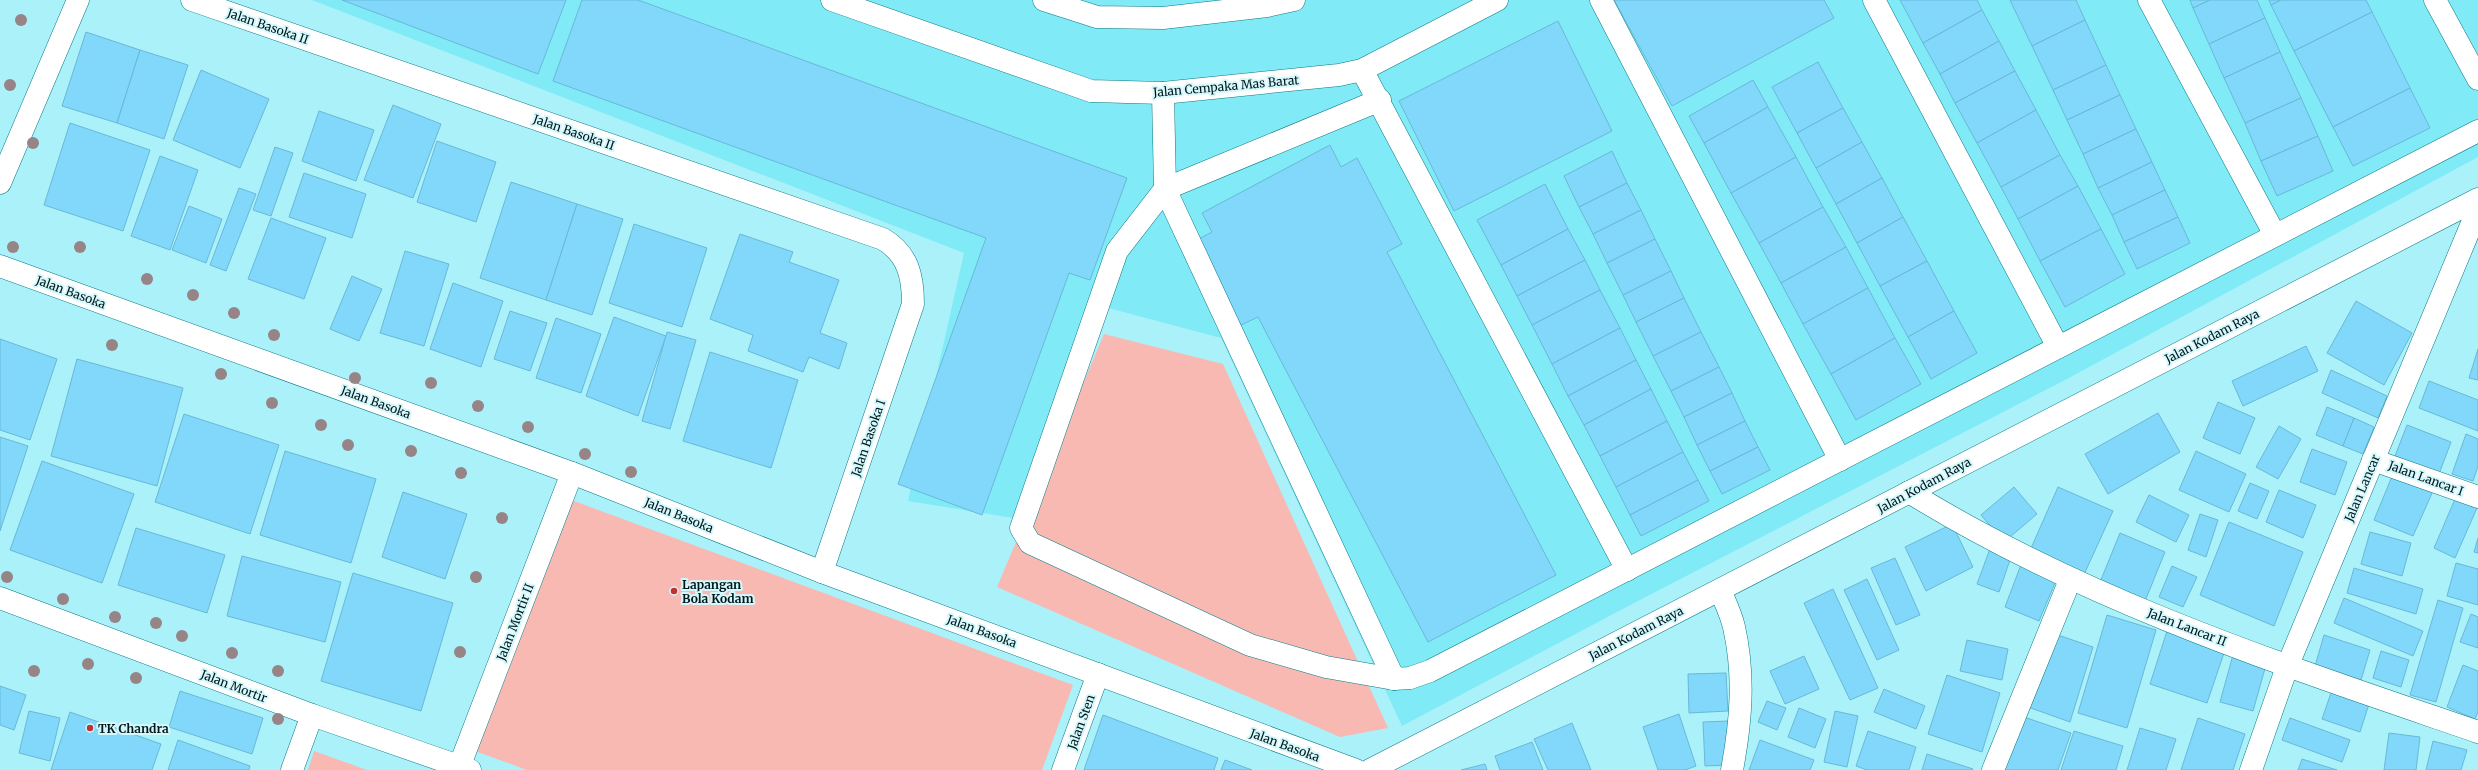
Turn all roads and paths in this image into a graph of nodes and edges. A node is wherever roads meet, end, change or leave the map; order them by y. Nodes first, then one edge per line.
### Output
1 (78, 0) edge
2 (192, 0) edge
3 (1044, 0) edge
4 (1294, 0) edge
5 (1497, 0) edge
6 (1601, 0) edge
7 (1874, 0) edge
8 (2149, 0) edge
9 (2435, 0) edge
10 (840, 1) edge
11 (1362, 70) junction
12 (2478, 78) edge
13 (1163, 93) junction
14 (1380, 100) junction
15 (2478, 131) edge
16 (0, 183) edge
17 (1165, 189) junction
18 (2478, 199) edge
19 (2478, 208) edge
20 (2275, 236) junction
21 (0, 266) edge
22 (914, 304) joint
23 (2058, 347) junction
24 (1840, 460) junction
25 (2374, 460) junction
26 (572, 473) junction
27 (1909, 492) junction
28 (2478, 497) edge
29 (1627, 570) junction
30 (822, 572) junction
31 (2070, 580) junction
32 (1720, 590) junction
33 (0, 598) edge
34 (2287, 666) junction
35 (1098, 674) junction
36 (1394, 679) junction
37 (312, 715) junction
38 (2478, 732) edge
39 (462, 769) edge
40 (292, 770) edge
41 (1063, 770) edge
42 (1356, 770) edge
43 (1370, 770) edge
44 (1732, 770) edge
45 (1993, 770) edge
46 (2251, 770) edge

1 - 16 street
2 - 22 street, Jalan Basoka II
3 - 4 street
5 - 11 street, Jalan Cempaka Mas Barat
6 - 24 street
7 - 23 street
8 - 20 street
9 - 12 street
10 - 13 street, Jalan Cempaka Mas Barat
11 - 13 street, Jalan Cempaka Mas Barat
11 - 14 street
13 - 17 street
14 - 17 street
14 - 29 street
15 - 20 street
17 - 36 street
17 - 36 street
18 - 27 street, Jalan Kodam Raya
19 - 25 street, Jalan Lancar
20 - 23 street
21 - 26 street, Jalan Basoka
22 - 30 street, Jalan Basoka I
23 - 24 street
24 - 29 street
25 - 28 street, Jalan Lancar I
25 - 34 street, Jalan Lancar
26 - 30 street, Jalan Basoka
26 - 39 street, Jalan Mortir II
27 - 31 street, Jalan Lancar II
27 - 32 street, Jalan Kodam Raya
29 - 36 street
30 - 35 street, Jalan Basoka
31 - 34 street, Jalan Lancar II
31 - 45 street
32 - 43 street, Jalan Kodam Raya
32 - 44 street
33 - 37 street, Jalan Mortir
34 - 38 street, Jalan Lancar II
34 - 46 street, Jalan Lancar
35 - 41 street, Jalan Sten
35 - 42 street, Jalan Basoka
37 - 39 street, Jalan Mortir
37 - 40 street

